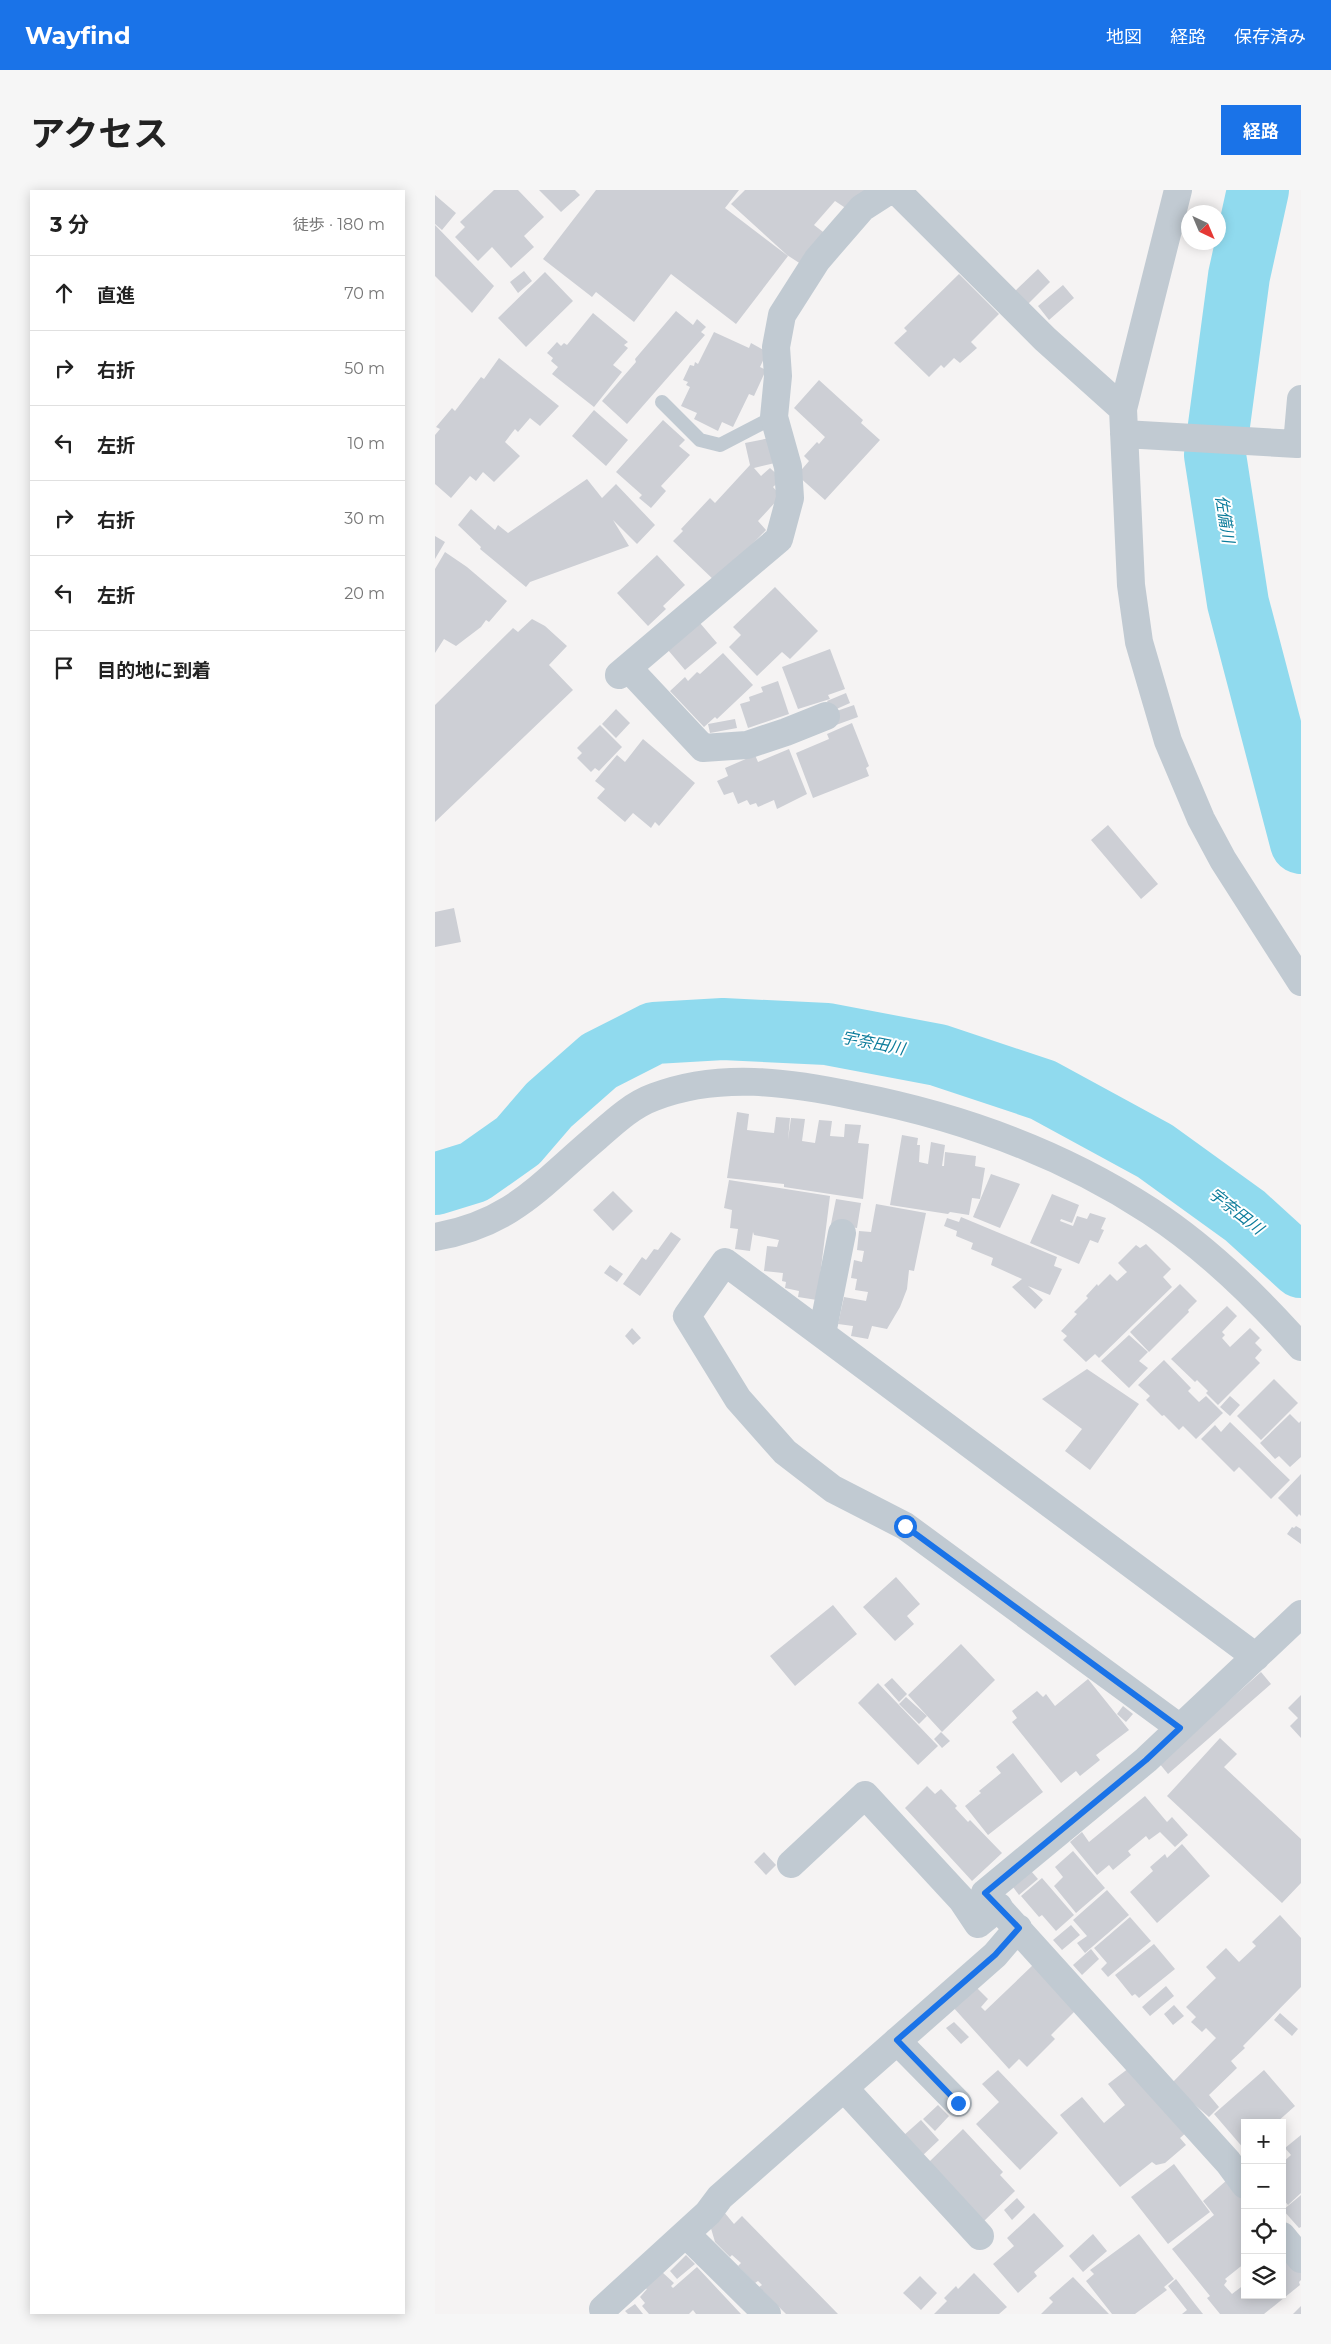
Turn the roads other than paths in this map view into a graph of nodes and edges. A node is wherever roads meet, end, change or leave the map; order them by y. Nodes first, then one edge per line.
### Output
1 (890, 190) edge
2 (896, 190) edge
3 (1178, 190) edge
4 (1301, 399) edge
5 (662, 402) dead end
6 (774, 417) junction
7 (1123, 422) junction
8 (826, 716) dead end
9 (1301, 982) edge
10 (842, 1232) dead end
11 (435, 1237) edge
12 (822, 1334) junction
13 (1301, 1347) edge
14 (1301, 1614) edge
15 (1255, 1657) junction
16 (1180, 1728) junction
17 (791, 1864) dead end
18 (999, 1907) junction
19 (1019, 1928) junction
20 (897, 2040) junction
21 (844, 2088) junction
22 (958, 2103) dead end
23 (1241, 2180) edge
24 (686, 2234) junction
25 (980, 2236) dead end
26 (1286, 2241) edge
27 (1301, 2259) edge
28 (603, 2309) dead end
29 (767, 2314) edge

1 - 6 street
2 - 7 street
3 - 7 street
4 - 7 street
5 - 6 lane
6 - 8 street
7 - 9 street
10 - 12 street
11 - 13 street
12 - 15 street
12 - 16 street
14 - 15 street
15 - 16 street
16 - 18 street
17 - 18 street
18 - 19 street
19 - 20 street
19 - 23 street
20 - 21 street
20 - 22 street
21 - 24 street
21 - 25 street
24 - 28 street
24 - 29 street
26 - 27 street

